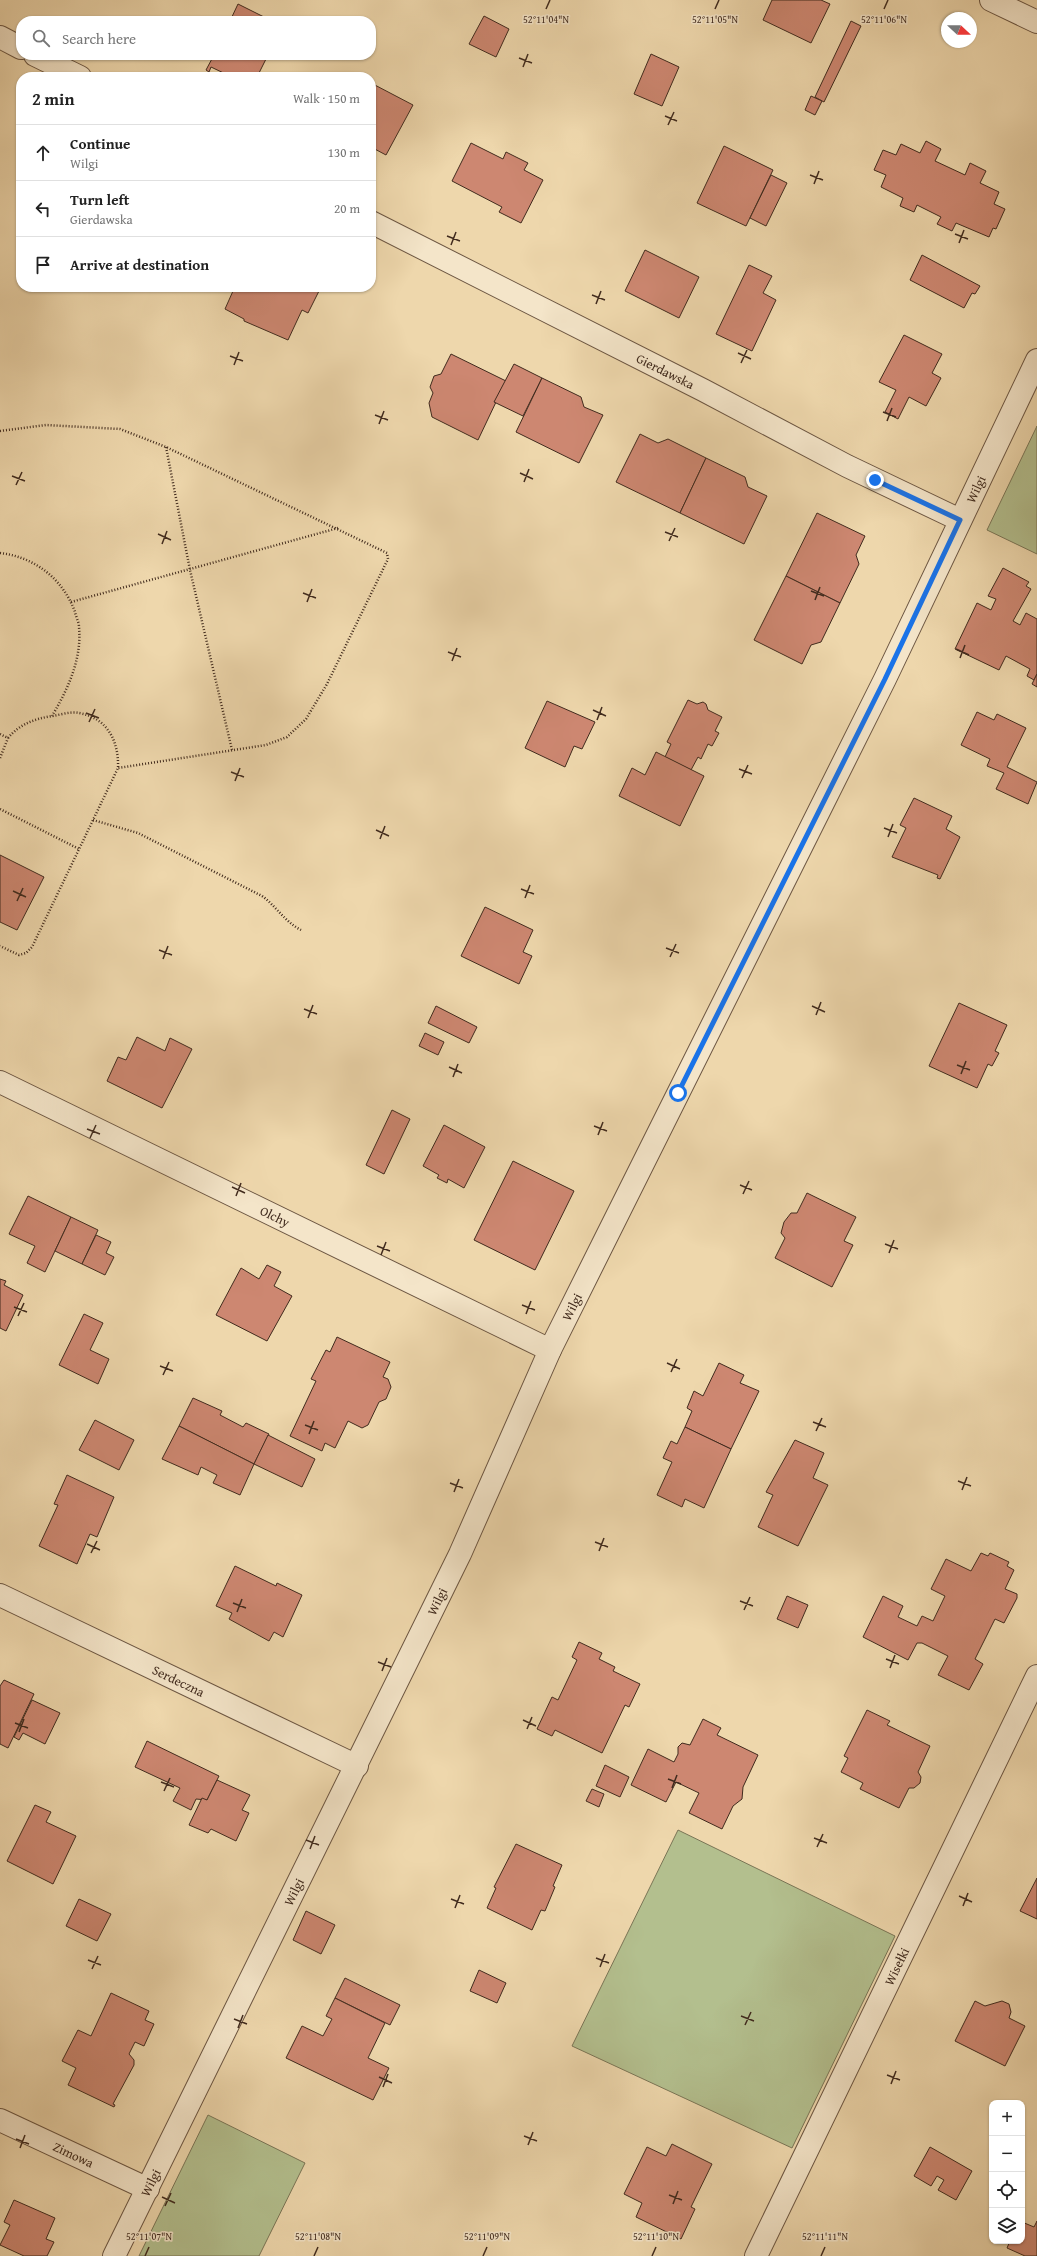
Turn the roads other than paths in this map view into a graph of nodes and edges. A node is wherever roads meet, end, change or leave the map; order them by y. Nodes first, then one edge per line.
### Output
1 (991, 0) edge
2 (1037, 22) edge
3 (0, 37) edge
4 (16, 45) edge
5 (45, 60) edge
6 (70, 72) edge
7 (376, 225) edge
8 (1037, 360) edge
9 (960, 520) junction
10 (0, 1082) edge
11 (550, 1350) junction
12 (0, 1595) edge
13 (1037, 1676) edge
14 (357, 1766) junction
15 (0, 2120) edge
16 (148, 2189) junction
17 (114, 2256) edge
18 (756, 2256) edge

1 - 2 street
3 - 4 street
5 - 6 street
7 - 9 street, Gierdawska
8 - 9 street, Wilgi
9 - 11 street, Wilgi
10 - 11 street, Olchy
11 - 14 street, Wilgi
12 - 14 street, Serdeczna
13 - 18 street, Wisełki
14 - 16 street, Wilgi
15 - 16 street, Zimowa
16 - 17 street, Wilgi

